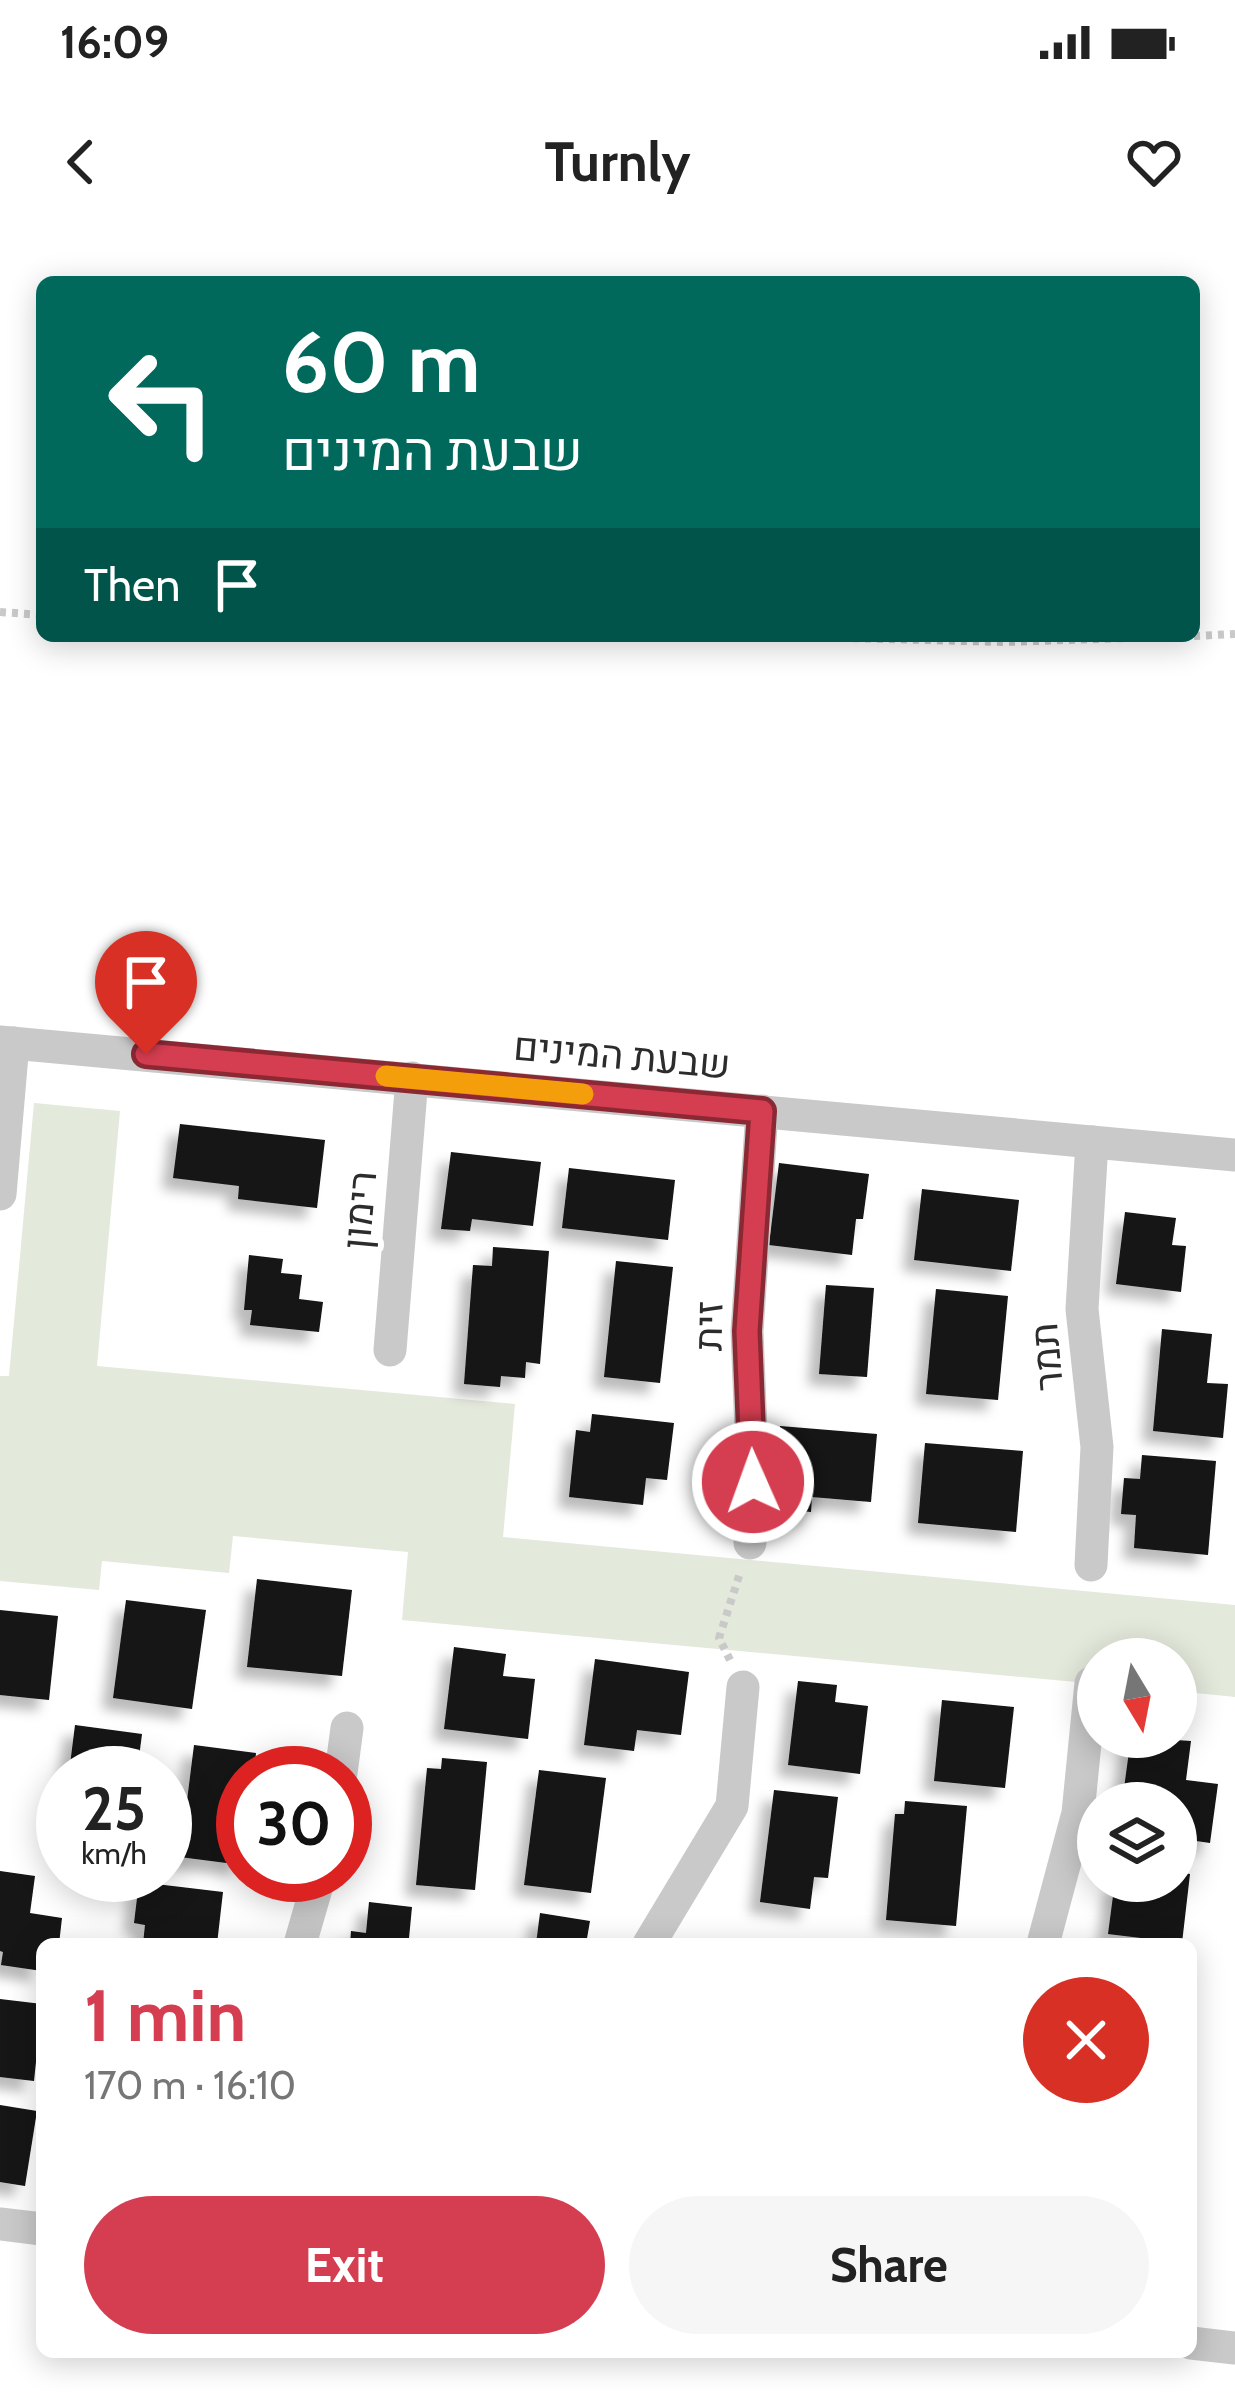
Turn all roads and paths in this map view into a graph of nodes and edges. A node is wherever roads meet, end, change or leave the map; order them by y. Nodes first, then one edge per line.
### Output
1 (0, 612) edge
2 (36, 615) edge
3 (1235, 634) edge
4 (1200, 636) edge
5 (7, 1042) edge
6 (412, 1078) junction
7 (762, 1111) junction
8 (1092, 1142) junction
9 (1235, 1155) edge
10 (0, 1194) edge
11 (390, 1350) dead end
12 (750, 1543) joint
13 (1091, 1565) dead end
14 (743, 1687) joint
15 (347, 1728) dead end
16 (345, 1746) edge
17 (1084, 1758) edge
18 (312, 1902) edge
19 (302, 1938) edge
20 (653, 1938) edge
21 (1045, 1938) edge
22 (0, 2224) edge
23 (36, 2228) edge
24 (1197, 2344) edge
25 (1235, 2348) edge

1 - 2 path
3 - 4 path
5 - 6 street, שבעת המינים
5 - 10 street
6 - 7 street, שבעת המינים
6 - 11 street, רימון
7 - 8 street, שבעת המינים
7 - 12 street, זית
8 - 9 street, שבעת המינים
8 - 13 street, תמר
12 - 14 path
14 - 20 street
15 - 16 street
17 - 21 street
18 - 19 street
22 - 23 street
24 - 25 street

